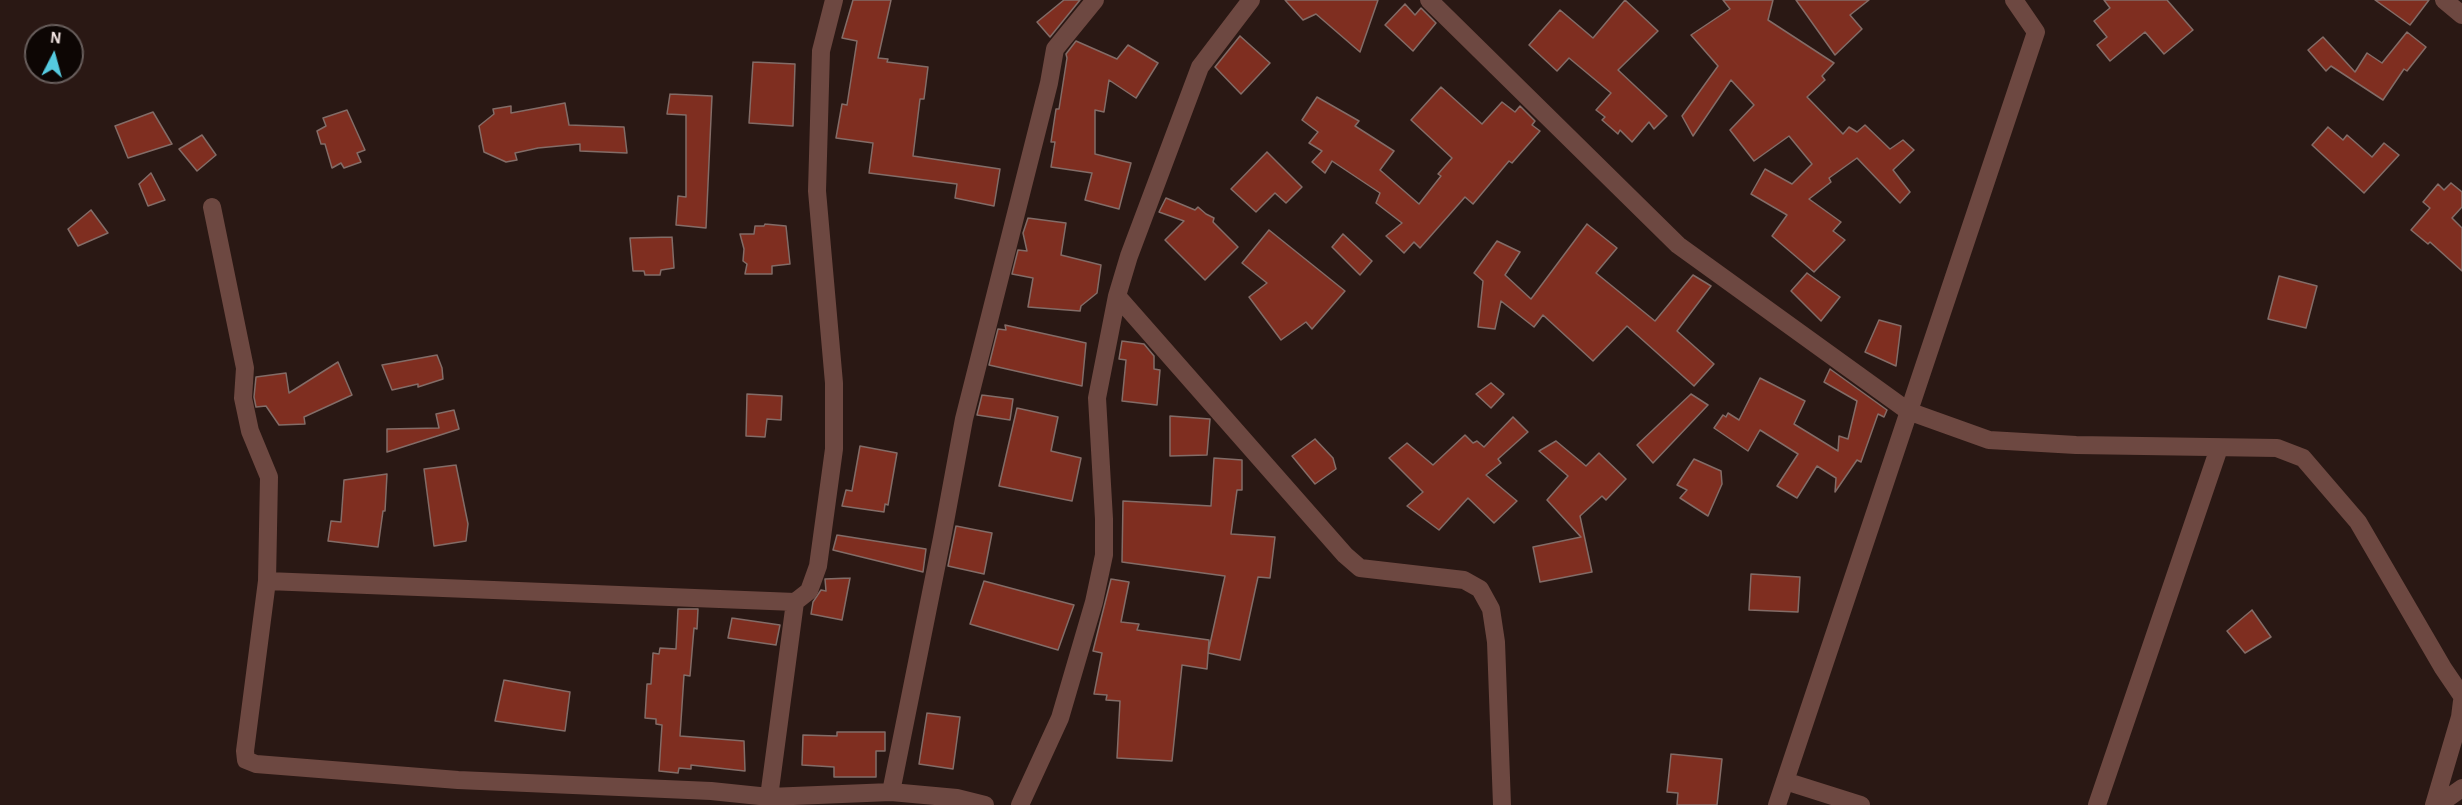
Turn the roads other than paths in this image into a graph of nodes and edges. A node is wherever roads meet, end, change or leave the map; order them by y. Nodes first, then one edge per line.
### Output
1 (834, 0) edge
2 (1095, 0) edge
3 (1251, 0) edge
4 (1429, 0) edge
5 (2014, 0) edge
6 (2444, 0) edge
7 (2462, 15) edge
8 (212, 207) dead end
9 (1117, 296) junction
10 (1908, 411) junction
11 (2219, 448) junction
12 (267, 581) junction
13 (795, 602) junction
14 (2462, 696) edge
15 (2462, 701) edge
16 (1785, 781) junction
17 (2462, 788) edge
18 (891, 792) junction
19 (769, 797) junction
20 (985, 805) edge
21 (1020, 805) edge
22 (1502, 805) edge
23 (1777, 805) edge
24 (1861, 805) edge
25 (2097, 805) edge
26 (2436, 805) edge

1 - 13 street
2 - 18 street
3 - 9 street
4 - 10 street
5 - 10 street
6 - 7 street
8 - 12 street
9 - 21 street
9 - 22 street
10 - 11 street
10 - 16 street
11 - 14 street
11 - 25 street
12 - 13 street
12 - 19 street
13 - 19 street
15 - 26 street
16 - 23 street
16 - 24 street
17 - 26 street
18 - 19 street
18 - 20 street

